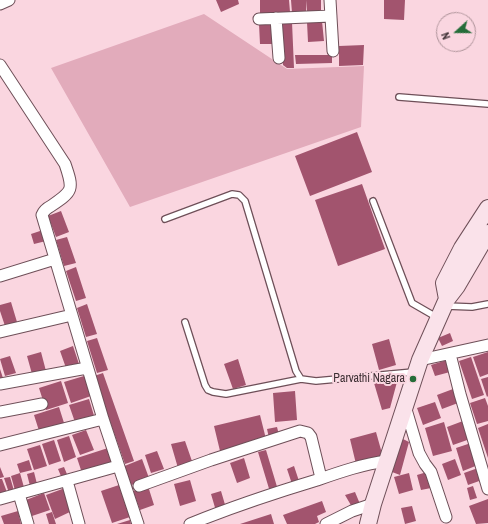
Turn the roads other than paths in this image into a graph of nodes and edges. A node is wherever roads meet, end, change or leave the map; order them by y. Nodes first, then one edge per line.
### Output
1 (9, 0) edge
2 (330, 0) edge
3 (0, 4) edge
4 (331, 16) junction
5 (276, 18) junction
6 (259, 19) dead end
7 (333, 50) dead end
8 (279, 58) dead end
9 (0, 65) edge
10 (399, 97) dead end
11 (488, 104) edge
12 (373, 201) dead end
13 (488, 208) edge
14 (165, 219) dead end
15 (488, 233) edge
16 (55, 259) junction
17 (0, 276) edge
18 (488, 304) edge
19 (443, 308) junction
20 (72, 315) junction
21 (185, 322) dead end
22 (0, 332) edge
23 (488, 345) edge
24 (450, 354) junction
25 (418, 366) junction
26 (87, 368) junction
27 (301, 379) junction
28 (0, 384) edge
29 (42, 404) dead end
30 (405, 405) junction
31 (0, 412) edge
32 (103, 419) junction
33 (0, 445) edge
34 (387, 461) junction
35 (118, 466) junction
36 (321, 478) junction
37 (67, 481) junction
38 (139, 486) dead end
39 (488, 490) edge
40 (19, 494) junction
41 (0, 499) edge
42 (373, 504) junction
43 (446, 517) dead end
44 (28, 524) edge
45 (79, 524) edge
46 (138, 524) edge
47 (190, 524) edge
48 (326, 524) edge
49 (368, 524) edge

1 - 3 street
2 - 4 street
4 - 5 street
4 - 7 street
5 - 6 street
5 - 8 street
9 - 16 street
10 - 11 lane
12 - 19 lane
13 - 19 main road
14 - 27 lane
15 - 19 main road
16 - 17 street
16 - 20 street
18 - 19 lane
19 - 25 main road
20 - 22 street
20 - 26 street
21 - 27 lane
23 - 24 street
24 - 25 street
24 - 39 street
25 - 27 lane
25 - 30 main road
26 - 28 street
26 - 32 street
29 - 31 street
30 - 34 main road
30 - 43 street
32 - 33 street
32 - 35 street
34 - 36 street
34 - 42 main road
35 - 37 street
35 - 46 street
36 - 38 street
36 - 47 street
37 - 40 street
37 - 45 street
40 - 41 street
40 - 44 street
42 - 48 street
42 - 49 main road

